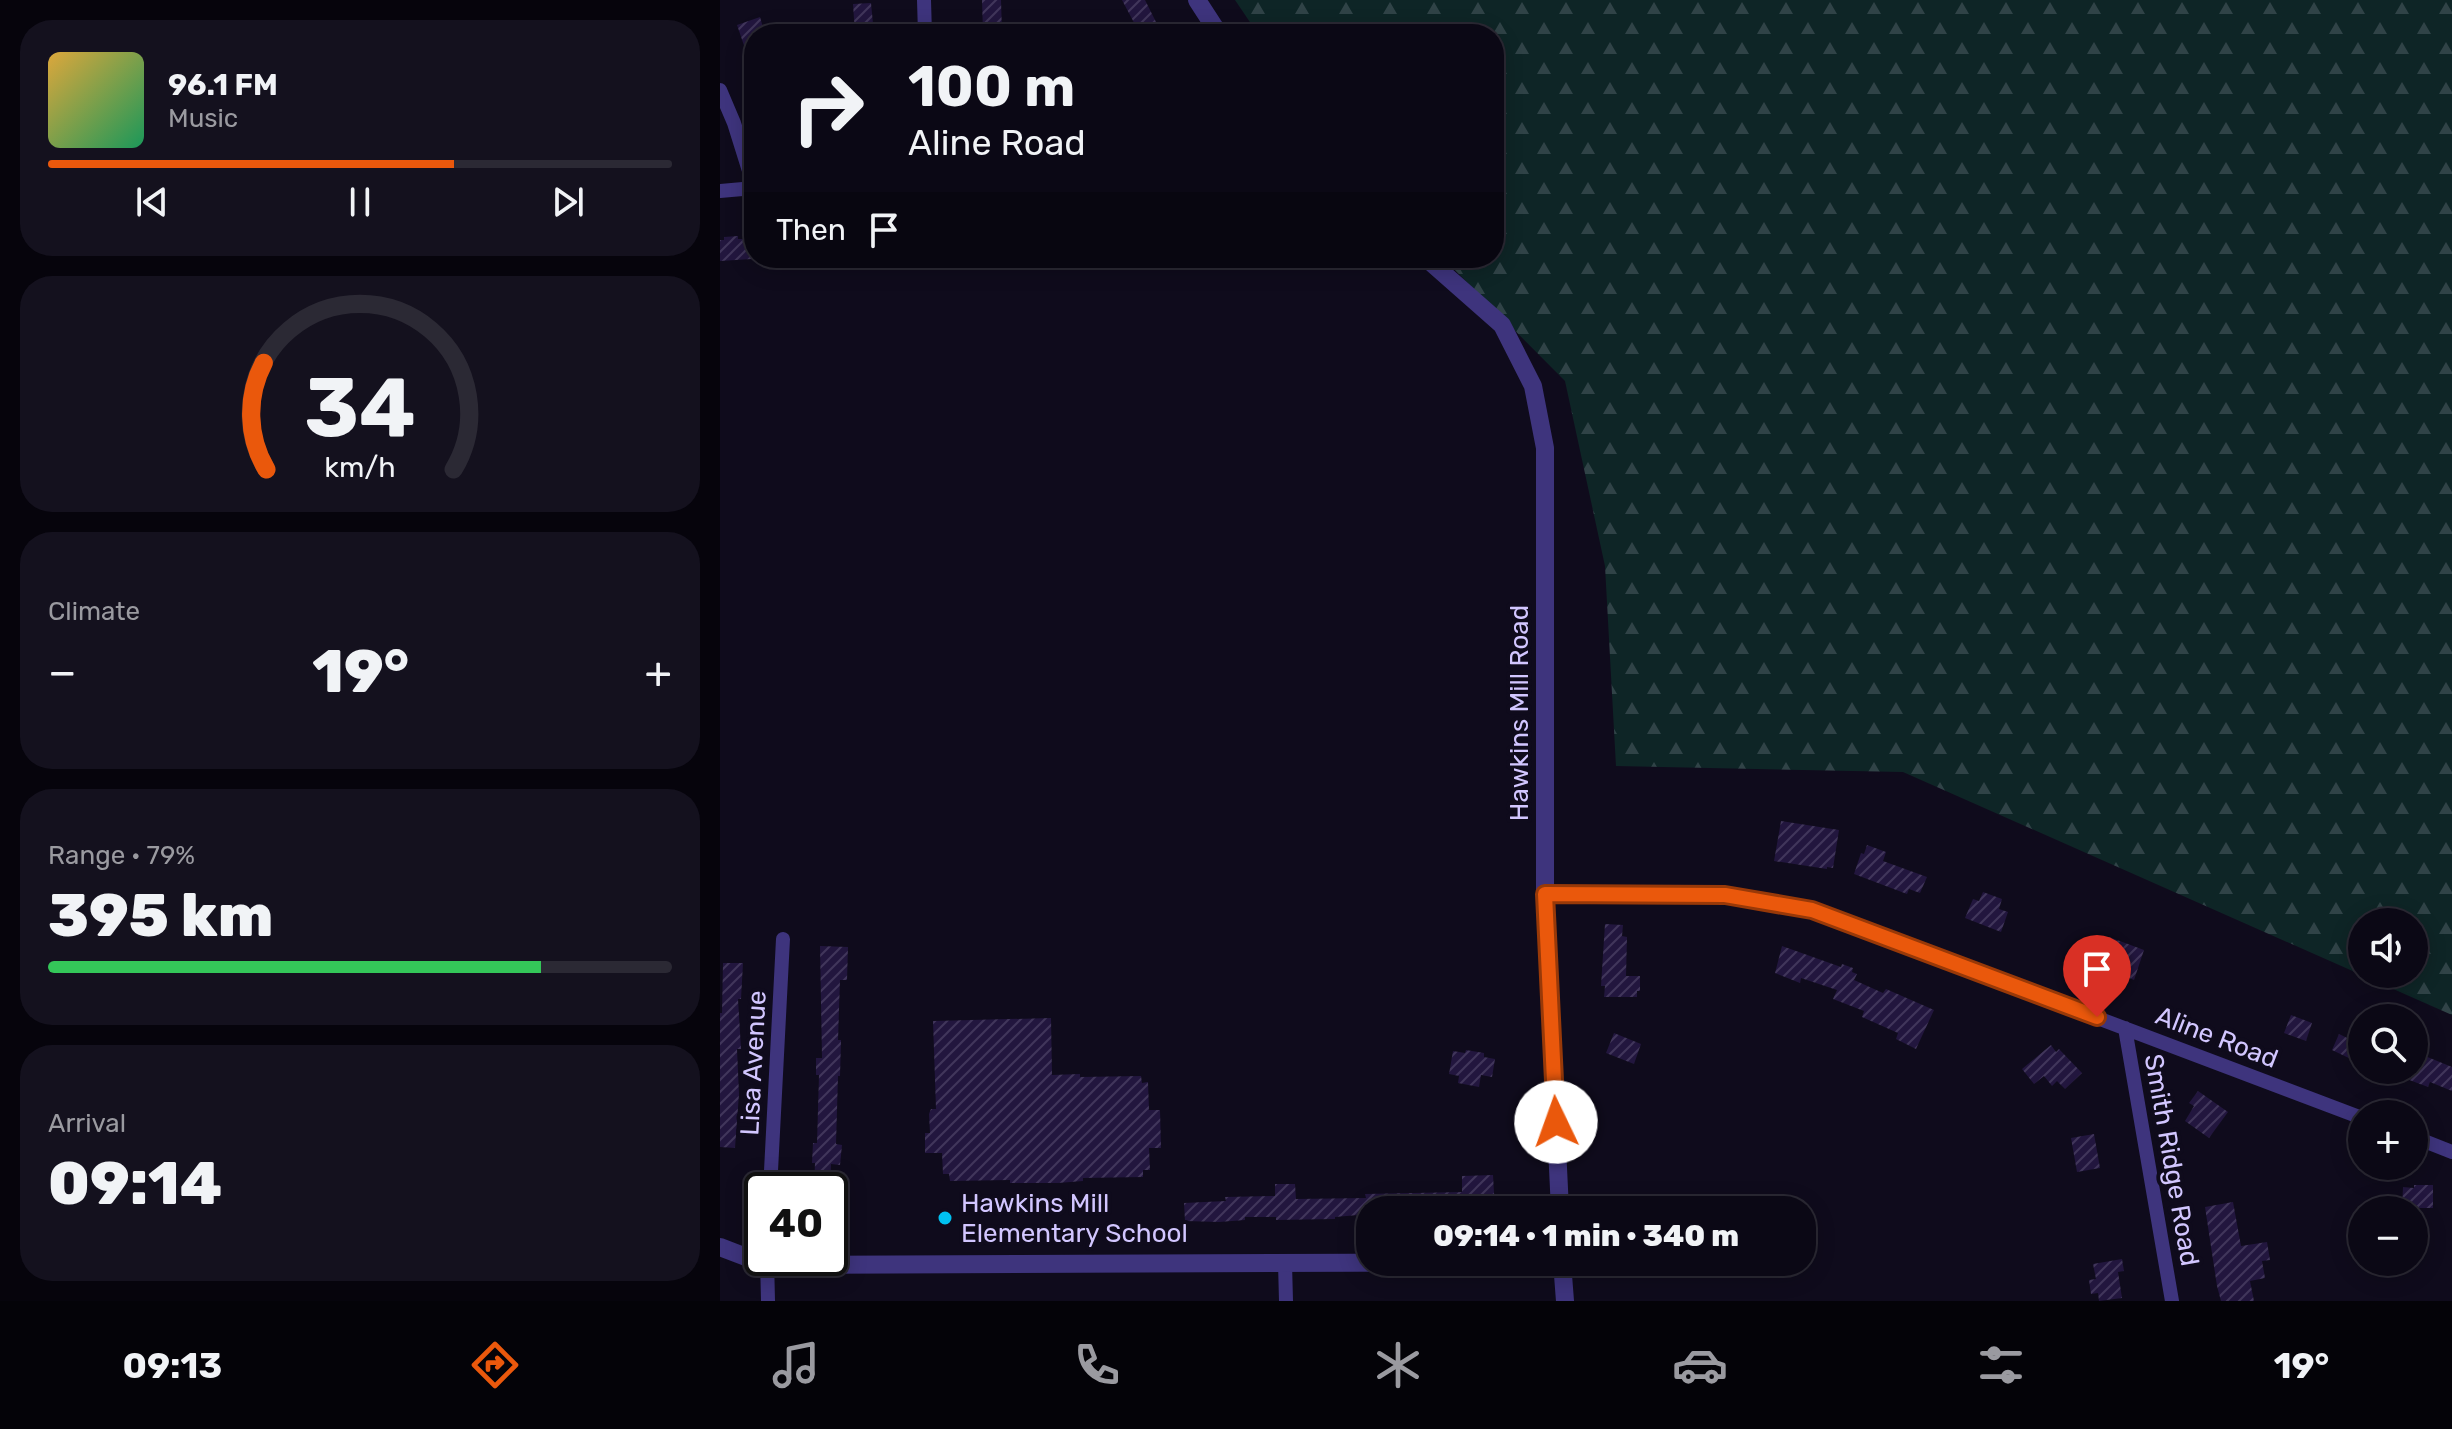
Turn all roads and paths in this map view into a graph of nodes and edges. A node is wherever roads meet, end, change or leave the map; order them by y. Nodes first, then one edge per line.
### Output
1 (924, 0) edge
2 (1197, 0) edge
3 (925, 24) edge
4 (1213, 24) edge
5 (720, 90) edge
6 (744, 156) edge
7 (744, 189) edge
8 (720, 191) edge
9 (1437, 268) edge
10 (1545, 894) junction
11 (783, 939) dead end
12 (2125, 1028) junction
13 (2348, 1113) edge
14 (2428, 1143) edge
15 (2452, 1152) edge
16 (771, 1172) edge
17 (1559, 1196) edge
18 (720, 1247) edge
19 (744, 1255) edge
20 (848, 1262) edge
21 (1285, 1263) junction
22 (1356, 1263) edge
23 (767, 1276) edge
24 (1563, 1276) edge
25 (768, 1301) edge
26 (1286, 1301) edge
27 (1565, 1301) edge
28 (2172, 1301) edge

1 - 3 street
2 - 4 street
5 - 6 street
7 - 8 street
9 - 10 street, Hawkins Mill Road
10 - 12 street, Aline Road
10 - 17 street, Hawkins Mill Road
11 - 16 street, Lisa Avenue
12 - 13 street, Aline Road
12 - 28 street, Smith Ridge Road
14 - 15 street
18 - 19 street
20 - 21 street
21 - 22 street
21 - 26 street
23 - 25 street
24 - 27 street

